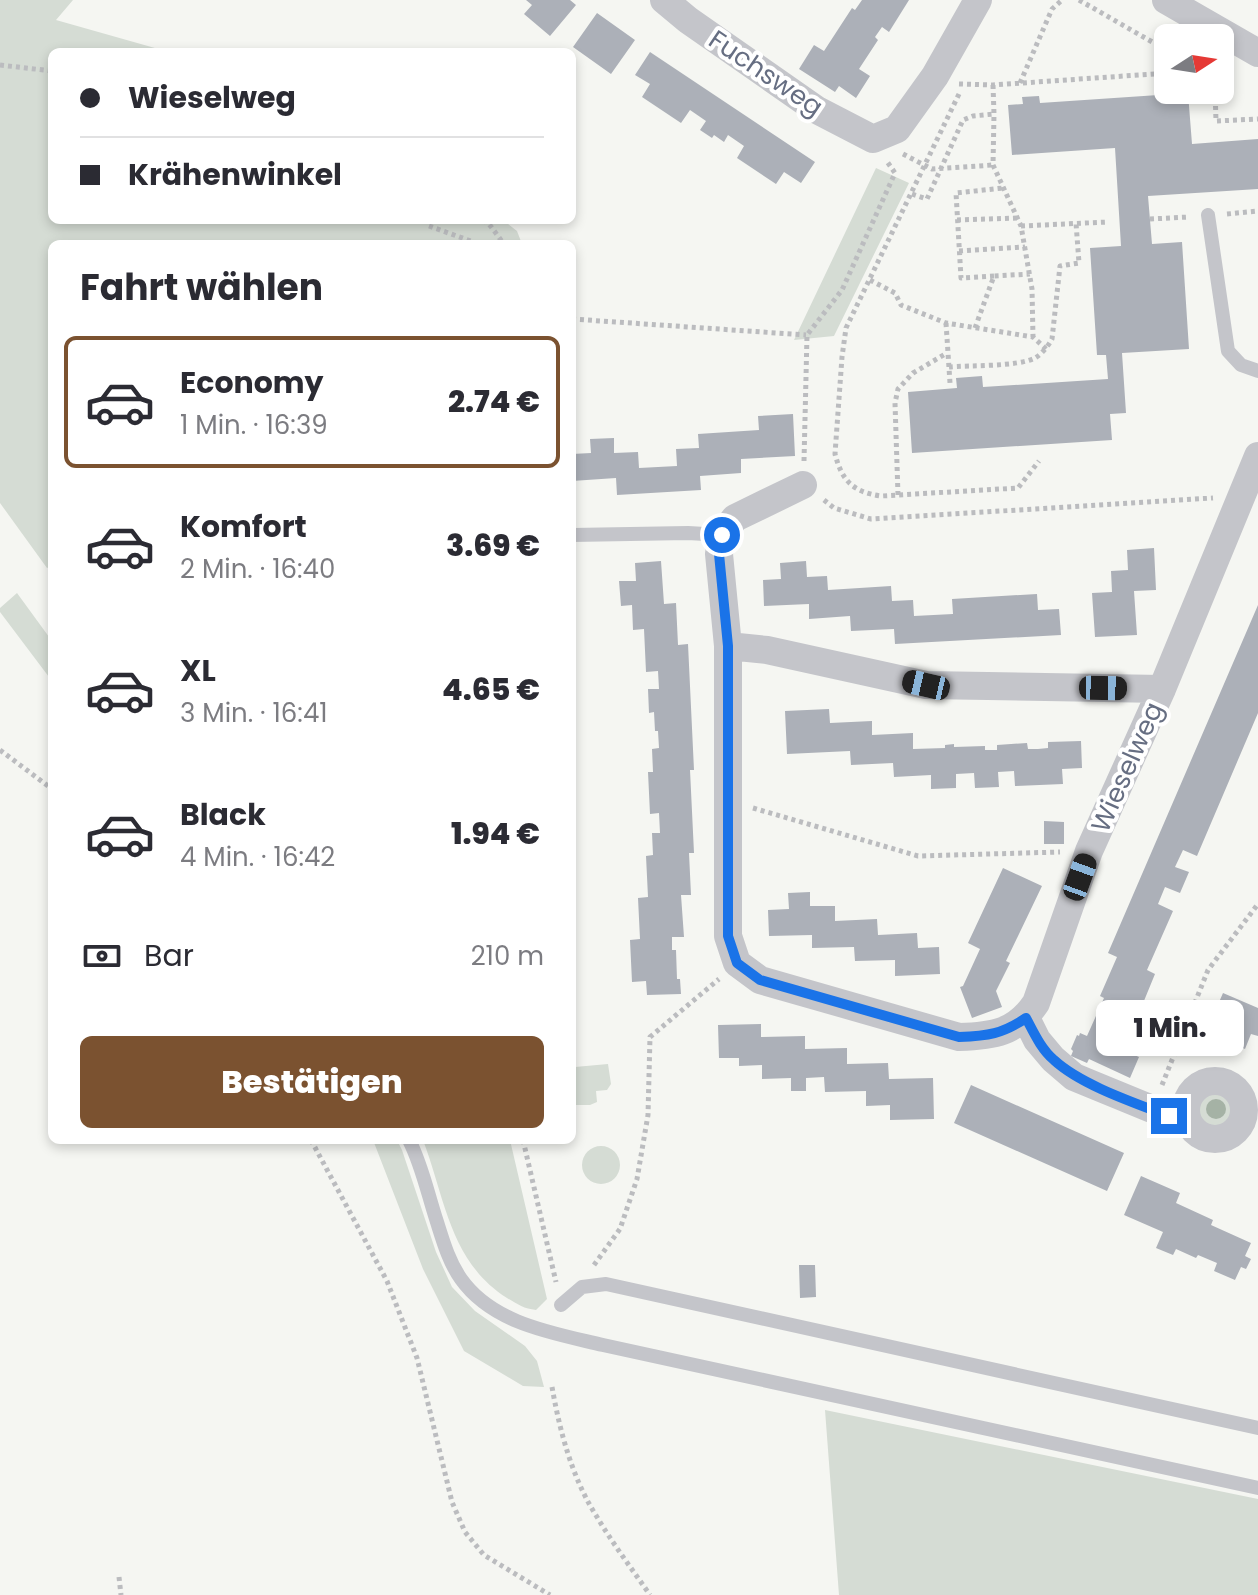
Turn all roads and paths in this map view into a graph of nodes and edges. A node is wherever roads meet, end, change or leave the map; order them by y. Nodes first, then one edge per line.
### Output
1 (664, 0) edge
2 (978, 0) edge
3 (1062, 0) edge
4 (1079, 0) edge
5 (1166, 0) edge
6 (1154, 43) edge
7 (1258, 53) edge
8 (0, 65) edge
9 (48, 71) edge
10 (1154, 74) edge
11 (1020, 83) junction
12 (975, 85) dead end
13 (993, 85) junction
14 (1215, 104) edge
15 (994, 114) junction
16 (1258, 119) edge
17 (873, 139) junction
18 (924, 165) dead end
19 (993, 165) junction
20 (941, 168) junction
21 (932, 169) dead end
22 (1003, 188) junction
23 (912, 194) junction
24 (1208, 215) dead end
25 (1017, 218) junction
26 (957, 220) junction
27 (1108, 222) dead end
28 (1076, 223) junction
29 (429, 226) dead end
30 (1021, 226) junction
31 (468, 240) edge
32 (1025, 247) junction
33 (959, 251) junction
34 (1030, 274) junction
35 (994, 276) junction
36 (870, 280) junction
37 (576, 319) edge
38 (946, 323) junction
39 (975, 328) junction
40 (807, 335) junction
41 (1033, 337) junction
42 (1046, 349) junction
43 (947, 353) junction
44 (949, 367) junction
45 (1258, 371) edge
46 (950, 383) dead end
47 (1258, 456) edge
48 (1039, 461) dead end
49 (803, 485) junction
50 (898, 495) junction
51 (1241, 496) junction
52 (576, 535) edge
53 (722, 535) junction
54 (728, 646) junction
55 (1162, 689) junction
56 (0, 750) edge
57 (48, 786) edge
58 (728, 801) junction
59 (1089, 851) junction
60 (1258, 904) edge
61 (737, 963) junction
62 (1026, 1018) junction
63 (1152, 1110) junction
64 (1251, 1115) edge
65 (1187, 1119) junction
66 (313, 1144) edge
67 (410, 1144) edge
68 (524, 1144) edge
69 (582, 1287) junction
70 (561, 1305) joint
71 (552, 1387) dead end
72 (1258, 1428) edge
73 (1258, 1488) edge
74 (119, 1577) dead end
75 (121, 1595) edge
76 (550, 1595) edge
77 (650, 1595) edge

1 - 17 street, Fuchsweg
2 - 17 street
3 - 11 path
4 - 6 path
5 - 7 street
8 - 9 path
10 - 11 path
11 - 13 path
12 - 13 path
13 - 15 path
14 - 16 path
15 - 19 path
15 - 20 path
17 - 40 path
18 - 23 path
19 - 20 path
19 - 22 path
20 - 21 path
20 - 23 path
22 - 25 path
22 - 26 path
23 - 36 path
24 - 45 lane
25 - 26 path
25 - 30 path
26 - 33 path
27 - 28 path
28 - 30 path
28 - 42 path
29 - 31 path
30 - 32 path
32 - 33 path
32 - 34 path
33 - 35 path
34 - 35 path
34 - 41 path
35 - 39 path
36 - 38 path
36 - 50 path
37 - 40 path
38 - 39 path
38 - 43 path
39 - 41 path
40 - 49 path
41 - 42 path
42 - 44 path
43 - 44 path
43 - 50 path
44 - 46 path
47 - 51 street, Wieselweg
48 - 50 path
49 - 51 path
49 - 53 street
51 - 55 street, Wieselweg
52 - 53 lane
53 - 54 street
54 - 55 street
54 - 58 street
55 - 59 street, Wieselweg
56 - 57 path
58 - 59 path
58 - 61 street
59 - 62 street, Wieselweg
60 - 63 path
61 - 62 street
61 - 69 path
62 - 63 street
63 - 65 street
64 - 65 street
64 - 65 street
66 - 76 path
67 - 73 lane
68 - 70 path
69 - 70 lane
69 - 72 lane
71 - 77 path
74 - 75 path

